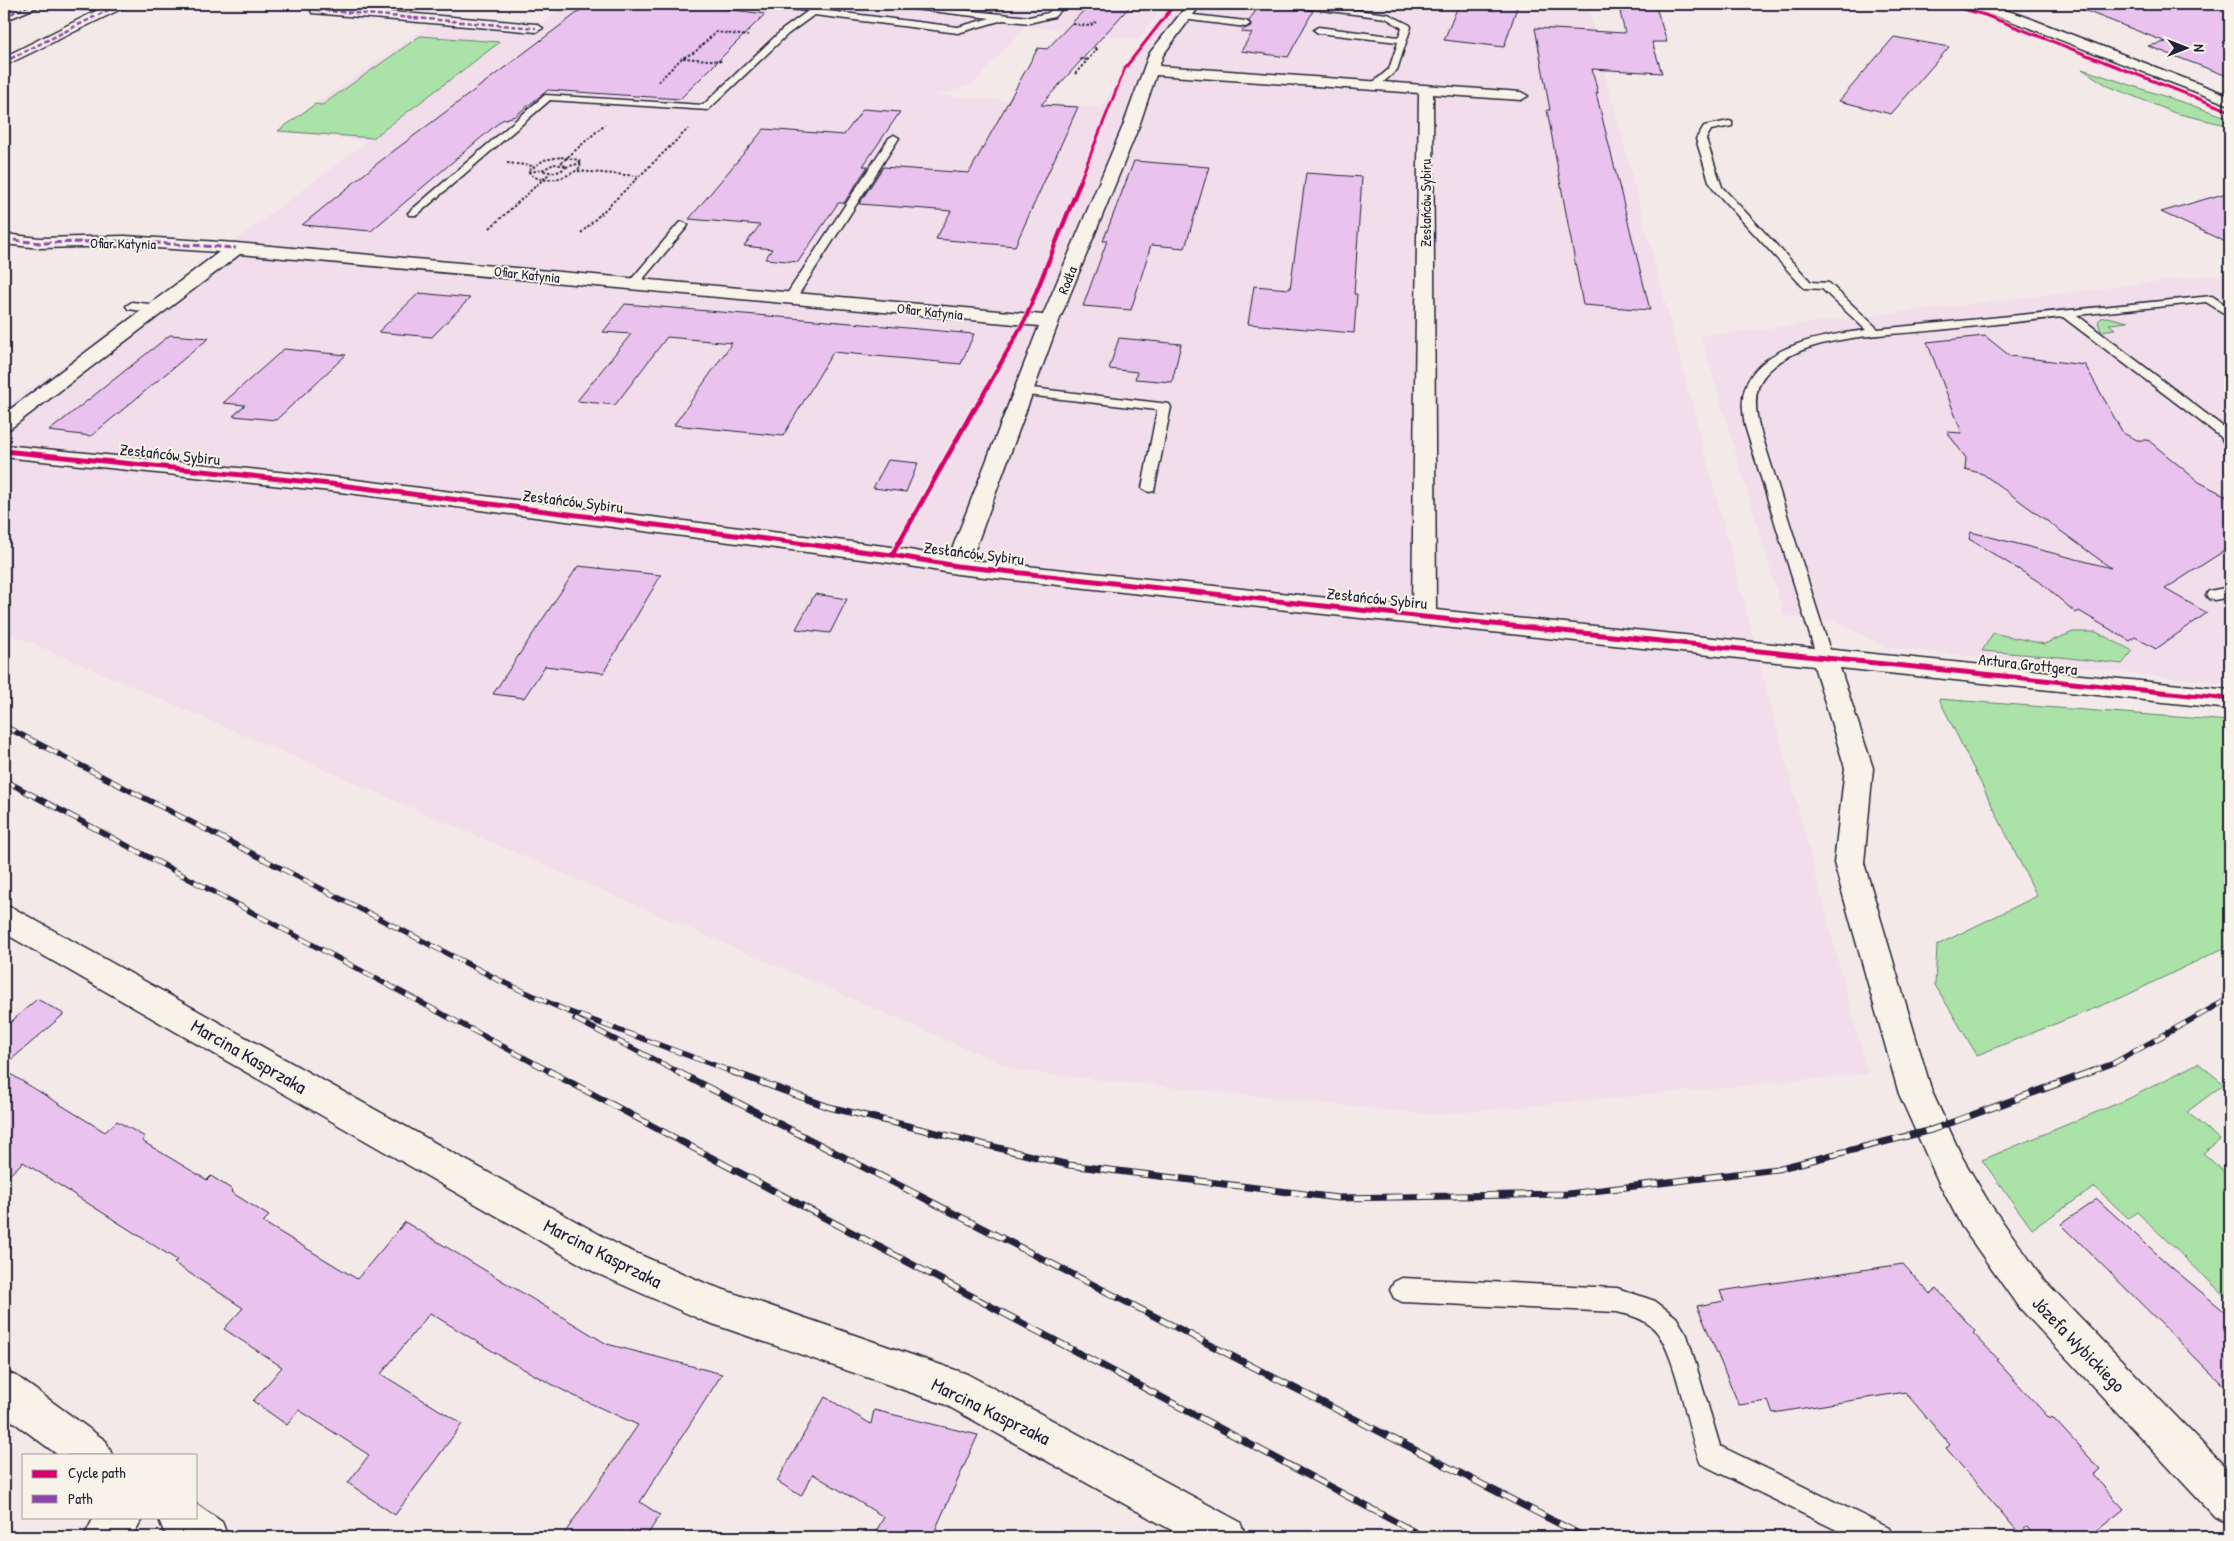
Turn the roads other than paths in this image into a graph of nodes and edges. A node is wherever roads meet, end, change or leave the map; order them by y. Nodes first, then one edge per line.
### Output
1 (32, 4) edge
2 (62, 4) edge
3 (327, 4) edge
4 (765, 4) edge
5 (889, 4) edge
6 (1063, 4) edge
7 (1289, 4) edge
8 (1971, 4) edge
9 (1987, 4) edge
10 (116, 5) edge
11 (816, 8) edge
12 (1190, 10) edge
13 (4, 17) edge
14 (1003, 17) junction
15 (2016, 18) junction
16 (1246, 24) dead end
17 (536, 28) dead end
18 (1318, 30) dead end
19 (1402, 40) junction
20 (4, 62) edge
21 (1150, 70) junction
22 (1374, 86) junction
23 (1426, 89) junction
24 (1521, 96) dead end
25 (2230, 101) edge
26 (1729, 124) dead end
27 (894, 138) dead end
28 (412, 213) dead end
29 (683, 225) dead end
30 (4, 239) edge
31 (236, 248) junction
32 (633, 284) junction
33 (792, 297) junction
34 (132, 306) dead end
35 (157, 309) junction
36 (2066, 313) junction
37 (2230, 313) edge
38 (1050, 321) junction
39 (1876, 333) junction
40 (1024, 391) junction
41 (4, 424) edge
42 (2229, 437) edge
43 (4, 451) edge
44 (1149, 488) dead end
45 (957, 566) junction
46 (2230, 592) edge
47 (2214, 595) dead end
48 (1424, 617) junction
49 (1824, 657) junction
50 (2230, 699) edge
51 (4, 918) edge
52 (1402, 1290) dead end
53 (4, 1391) edge
54 (91, 1454) edge
55 (2230, 1502) edge
56 (121, 1518) edge
57 (180, 1518) edge
58 (105, 1537) edge
59 (207, 1537) edge
60 (1225, 1537) edge
61 (1880, 1537) edge

1 - 13 street
2 - 10 street
3 - 17 street
4 - 11 lane
5 - 14 lane
6 - 14 lane
7 - 19 lane
8 - 15 street
9 - 15 street
10 - 20 street
11 - 14 lane
11 - 28 lane
12 - 16 lane
12 - 21 street, Rodła
15 - 25 street
18 - 19 lane
19 - 22 lane
21 - 22 street
21 - 38 street, Rodła
22 - 23 street
23 - 24 street
23 - 48 street, Zesłańców Sybiru
26 - 39 lane
27 - 33 lane
29 - 32 lane
30 - 31 street, Ofiar Katynia
31 - 32 street, Ofiar Katynia
31 - 35 street
32 - 33 street, Ofiar Katynia
33 - 38 street, Ofiar Katynia
34 - 35 lane
35 - 41 street
36 - 37 lane
36 - 39 lane
36 - 42 lane
38 - 40 street, Rodła
39 - 49 lane
40 - 44 lane
40 - 45 street, Rodła
43 - 45 street, Zesłańców Sybiru
45 - 48 street, Zesłańców Sybiru
46 - 47 lane
48 - 49 street, Zesłańców Sybiru
49 - 50 street, Artura Grottgera
49 - 55 street, Józefa Wybickiego
51 - 60 street, Marcina Kasprzaka
52 - 61 lane
53 - 54 street
56 - 58 street
57 - 59 street

